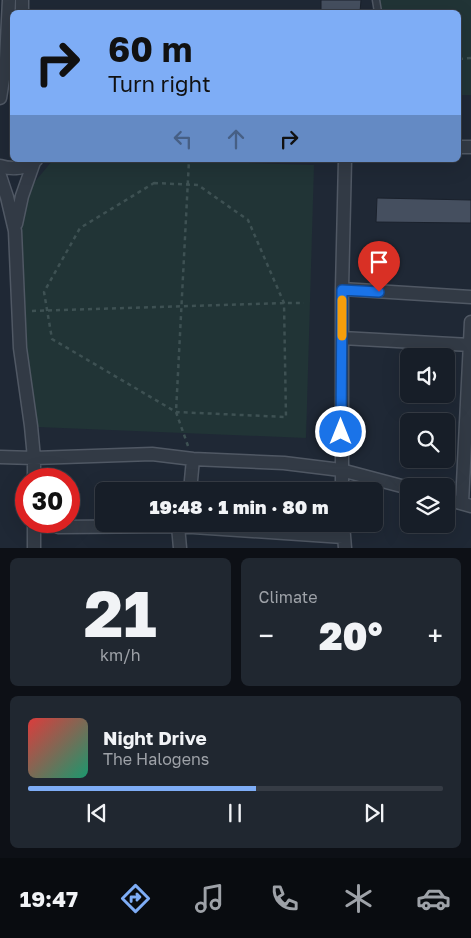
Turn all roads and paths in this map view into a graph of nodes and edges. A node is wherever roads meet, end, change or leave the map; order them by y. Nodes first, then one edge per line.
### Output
1 (9, 0) edge
2 (0, 99) edge
3 (33, 162) edge
4 (35, 162) edge
5 (189, 162) edge
6 (345, 162) edge
7 (0, 166) edge
8 (0, 176) edge
9 (188, 185) junction
10 (15, 231) junction
11 (342, 290) junction
12 (471, 298) edge
13 (284, 303) junction
14 (304, 303) dead end
15 (180, 306) junction
16 (47, 310) junction
17 (18, 312) junction
18 (471, 322) edge
19 (342, 338) junction
20 (470, 346) edge
21 (176, 412) junction
22 (0, 457) edge
23 (34, 458) junction
24 (193, 459) junction
25 (34, 468) edge
26 (341, 470) junction
27 (191, 482) edge
28 (342, 482) edge
29 (400, 486) edge
30 (467, 504) edge
31 (95, 526) edge
32 (80, 527) edge
33 (179, 532) edge
34 (284, 532) edge
35 (34, 533) edge
36 (344, 536) edge
37 (34, 548) edge
38 (180, 548) edge

1 - 2 street
3 - 7 street
4 - 10 street
5 - 9 path
6 - 11 street
8 - 10 street
9 - 13 path
9 - 15 path
9 - 16 path
10 - 17 street
11 - 12 street
11 - 19 street
13 - 14 path
13 - 15 path
13 - 21 path
15 - 16 path
15 - 21 path
16 - 17 path
16 - 21 path
17 - 23 street
18 - 20 street
19 - 20 street
19 - 26 street
20 - 30 street
21 - 24 path
22 - 23 street
23 - 24 street
23 - 25 street
24 - 26 street
24 - 27 street
26 - 28 street
26 - 29 street
31 - 32 street
33 - 38 street
34 - 36 street
35 - 37 street

